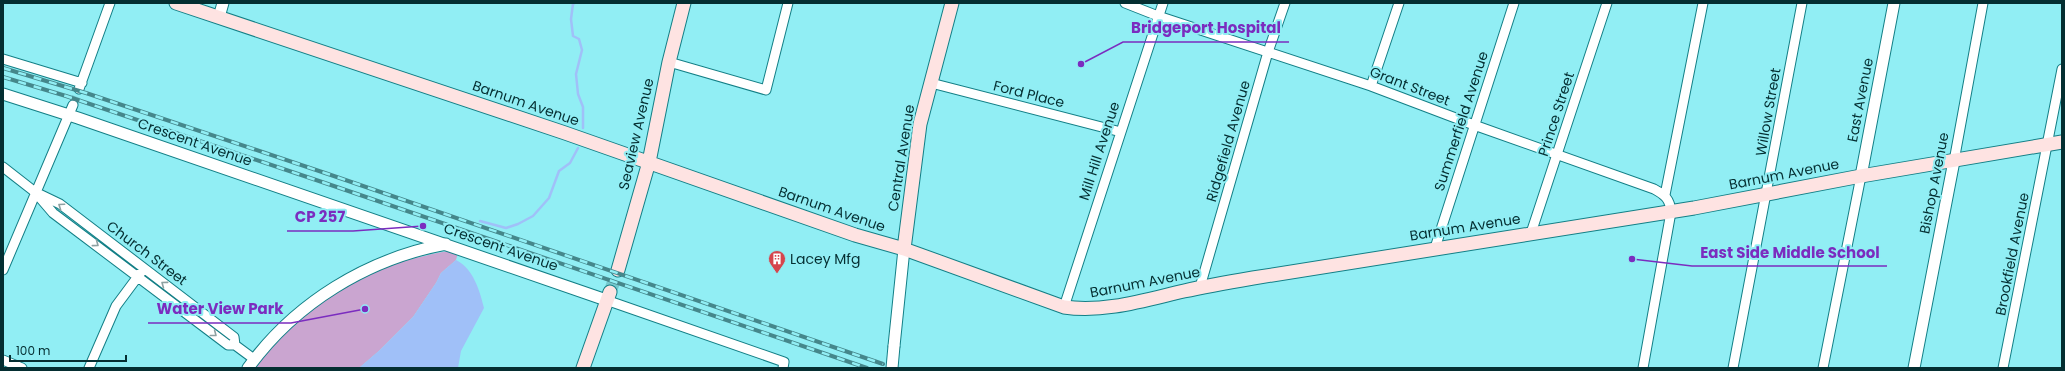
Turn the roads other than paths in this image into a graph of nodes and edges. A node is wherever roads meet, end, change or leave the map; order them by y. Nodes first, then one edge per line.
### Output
1 (110, 3) edge
2 (176, 3) edge
3 (223, 3) edge
4 (684, 3) edge
5 (788, 3) edge
6 (952, 3) edge
7 (1125, 3) edge
8 (1163, 3) edge
9 (1285, 3) edge
10 (1399, 3) edge
11 (1514, 3) edge
12 (1607, 3) edge
13 (1703, 3) edge
14 (1802, 3) edge
15 (1894, 3) edge
16 (1984, 3) edge
17 (1158, 16) junction
18 (219, 17) junction
19 (1268, 52) junction
20 (3, 59) edge
21 (669, 62) junction
22 (2062, 69) edge
23 (931, 83) junction
24 (1371, 86) junction
25 (3, 94) edge
26 (70, 110) junction
27 (1474, 125) junction
28 (1121, 132) junction
29 (2062, 142) edge
30 (2048, 145) junction
31 (1558, 155) junction
32 (1954, 161) junction
33 (649, 162) junction
34 (3, 167) edge
35 (1861, 176) junction
36 (35, 192) junction
37 (1767, 193) junction
38 (1666, 195) junction
39 (1671, 212) junction
40 (1531, 233) junction
41 (446, 244) junction
42 (1435, 248) junction
43 (904, 249) junction
44 (3, 270) edge
45 (618, 270) tunnel mouth
46 (141, 272) junction
47 (1200, 287) junction
48 (608, 296) junction
49 (1064, 307) junction
50 (3, 360) edge
51 (251, 364) edge
52 (783, 365) edge
53 (22, 368) edge
54 (89, 368) edge
55 (583, 368) edge
56 (892, 368) edge
57 (1643, 368) edge
58 (1733, 368) edge
59 (1823, 368) edge
60 (1914, 368) edge
61 (2003, 368) edge

1 - 20 street
2 - 18 main road, Barnum Avenue
3 - 18 street
4 - 21 main road, Seaview Avenue
5 - 21 street
6 - 23 main road, Central Avenue
7 - 17 street, Grant Street
8 - 17 street, Mill Hill Avenue
9 - 19 street, Ridgefield Avenue
10 - 24 street
11 - 27 street, Summerfield Avenue
12 - 31 street, Prince Street
13 - 38 street
14 - 37 street, Willow Street
15 - 35 street, East Avenue
16 - 32 street, Bishop Avenue
17 - 19 street, Grant Street
17 - 28 street, Mill Hill Avenue
18 - 33 main road, Barnum Avenue
19 - 24 street, Grant Street
19 - 47 street, Ridgefield Avenue
21 - 33 main road, Seaview Avenue
22 - 30 street, Brookfield Avenue
23 - 28 street, Ford Place
23 - 43 main road, Central Avenue
24 - 27 street, Grant Street
25 - 26 street, Crescent Avenue
26 - 36 street
26 - 41 street, Crescent Avenue
27 - 31 street, Grant Street
27 - 42 street, Summerfield Avenue
28 - 49 street, Mill Hill Avenue
29 - 30 main road, Barnum Avenue
30 - 32 main road, Barnum Avenue
30 - 61 street, Brookfield Avenue
31 - 38 street, Grant Street
31 - 40 street, Prince Street
32 - 35 main road, Barnum Avenue
32 - 60 street, Bishop Avenue
33 - 43 main road, Barnum Avenue
33 - 45 main road, Seaview Avenue
34 - 36 street, Church Street
35 - 37 main road, Barnum Avenue
35 - 59 street, East Avenue
36 - 44 street
36 - 46 street, Church Street
37 - 39 main road, Barnum Avenue
37 - 58 street, Willow Street
38 - 39 street
39 - 40 main road, Barnum Avenue
39 - 57 street
40 - 42 main road, Barnum Avenue
41 - 48 street, Crescent Avenue
41 - 51 street
42 - 47 main road, Barnum Avenue
43 - 49 main road, Barnum Avenue
43 - 56 street, Central Avenue, bridge
46 - 51 street, Church Street
46 - 54 street
47 - 49 main road, Barnum Avenue
48 - 52 street, Crescent Avenue
48 - 55 main road
50 - 53 street

